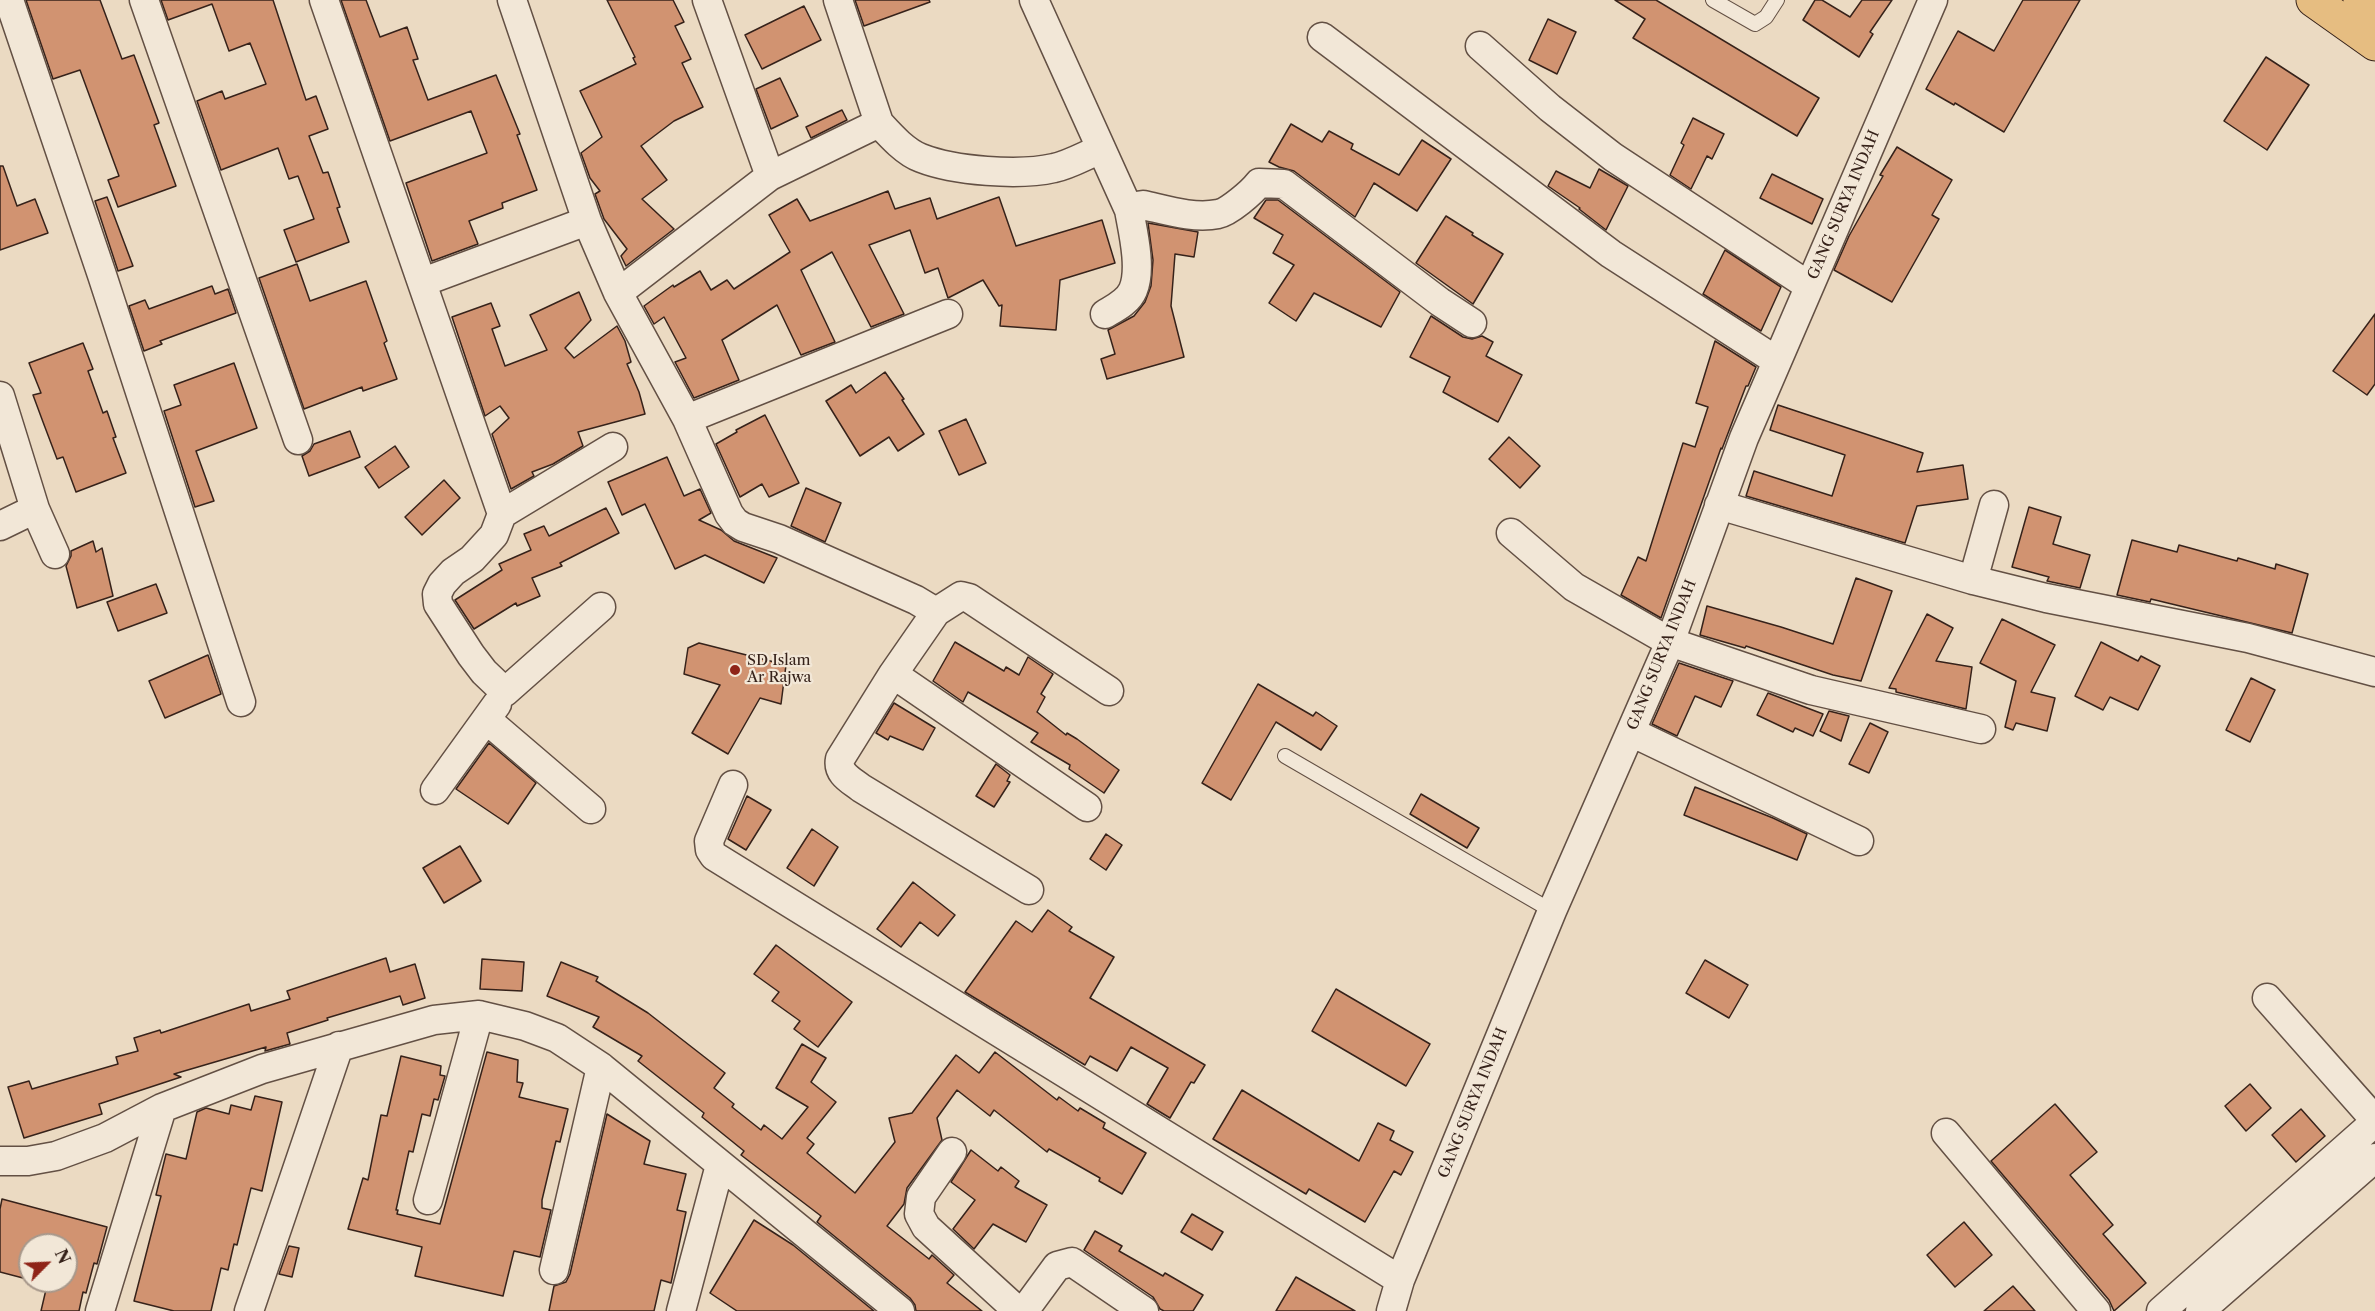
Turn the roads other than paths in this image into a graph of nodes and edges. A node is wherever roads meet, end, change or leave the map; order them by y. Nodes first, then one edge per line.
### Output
1 (9, 0) edge
2 (144, 0) edge
3 (324, 0) edge
4 (512, 0) edge
5 (706, 0) edge
6 (838, 0) edge
7 (1034, 0) edge
8 (1713, 0) edge
9 (1776, 0) edge
10 (2313, 0) edge
11 (1927, 2) edge
12 (2354, 7) edge
13 (2375, 10) edge
14 (1322, 37) dead end
15 (2375, 44) edge
16 (1480, 46) dead end
17 (879, 123) junction
18 (1101, 149) junction
19 (770, 176) junction
20 (1129, 210) junction
21 (587, 221) junction
22 (423, 282) junction
23 (1809, 286) junction
24 (618, 293) junction
25 (948, 314) dead end
26 (1105, 314) dead end
27 (1472, 323) dead end
28 (1777, 361) junction
29 (0, 396) edge
30 (687, 419) junction
31 (298, 440) dead end
32 (613, 447) dead end
33 (1719, 505) junction
34 (1994, 505) dead end
35 (35, 509) junction
36 (502, 514) junction
37 (0, 526) edge
38 (1510, 533) dead end
39 (55, 554) dead end
40 (1973, 580) junction
41 (602, 607) dead end
42 (936, 612) junction
43 (1670, 642) junction
44 (2375, 672) edge
45 (893, 674) junction
46 (1109, 691) dead end
47 (505, 692) junction
48 (241, 702) dead end
49 (487, 720) junction
50 (1981, 729) dead end
51 (1631, 732) junction
52 (1285, 756) dead end
53 (733, 784) dead end
54 (435, 790) dead end
55 (1087, 807) dead end
56 (591, 809) dead end
57 (1859, 841) dead end
58 (1029, 890) dead end
59 (1552, 911) junction
60 (2267, 998) dead end
61 (478, 1015) junction
62 (339, 1046) junction
63 (601, 1067) junction
64 (162, 1108) junction
65 (2375, 1121) edge
66 (1946, 1133) dead end
67 (952, 1152) dead end
68 (2375, 1158) edge
69 (0, 1161) edge
70 (720, 1165) junction
71 (428, 1200) dead end
72 (554, 1270) dead end
73 (1400, 1280) junction
74 (100, 1311) edge
75 (249, 1311) edge
76 (681, 1311) edge
77 (900, 1311) edge
78 (1018, 1311) edge
79 (1024, 1311) edge
80 (1144, 1311) edge
81 (1391, 1311) edge
82 (2096, 1311) edge
83 (2161, 1311) edge
84 (2200, 1311) edge

1 - 48 street
2 - 31 street
3 - 22 street
4 - 21 street
5 - 19 street
6 - 17 street
7 - 18 street
8 - 9 lane
10 - 12 main road
11 - 23 street, GANG SURYA INDAH
12 - 13 main road
12 - 15 main road
14 - 28 street
16 - 23 street
17 - 18 street
17 - 19 street
18 - 20 street
19 - 24 street
20 - 26 street
20 - 27 street
21 - 22 street
21 - 24 street
22 - 36 street
23 - 28 street, GANG SURYA INDAH
24 - 30 street
25 - 30 street
28 - 33 street, GANG SURYA INDAH
29 - 35 street
30 - 42 street
32 - 36 street
33 - 40 street
33 - 43 street, GANG SURYA INDAH
34 - 40 street
35 - 37 street
35 - 39 street
36 - 47 street
38 - 43 street
40 - 44 street
41 - 47 street
42 - 45 street
42 - 46 street
43 - 50 street
43 - 51 street, GANG SURYA INDAH
45 - 55 street
45 - 58 street
47 - 49 street
49 - 54 street
49 - 56 street
51 - 57 street
51 - 59 street, GANG SURYA INDAH
52 - 59 lane
53 - 73 street
59 - 73 street, GANG SURYA INDAH
60 - 65 street
61 - 62 street
61 - 63 street
61 - 71 street
62 - 64 street
62 - 75 street
63 - 70 street
63 - 72 street
64 - 69 street
64 - 74 street
65 - 83 street
66 - 82 street
67 - 78 street
68 - 84 street
70 - 76 street
70 - 77 street
73 - 81 street, GANG SURYA INDAH
79 - 80 street

